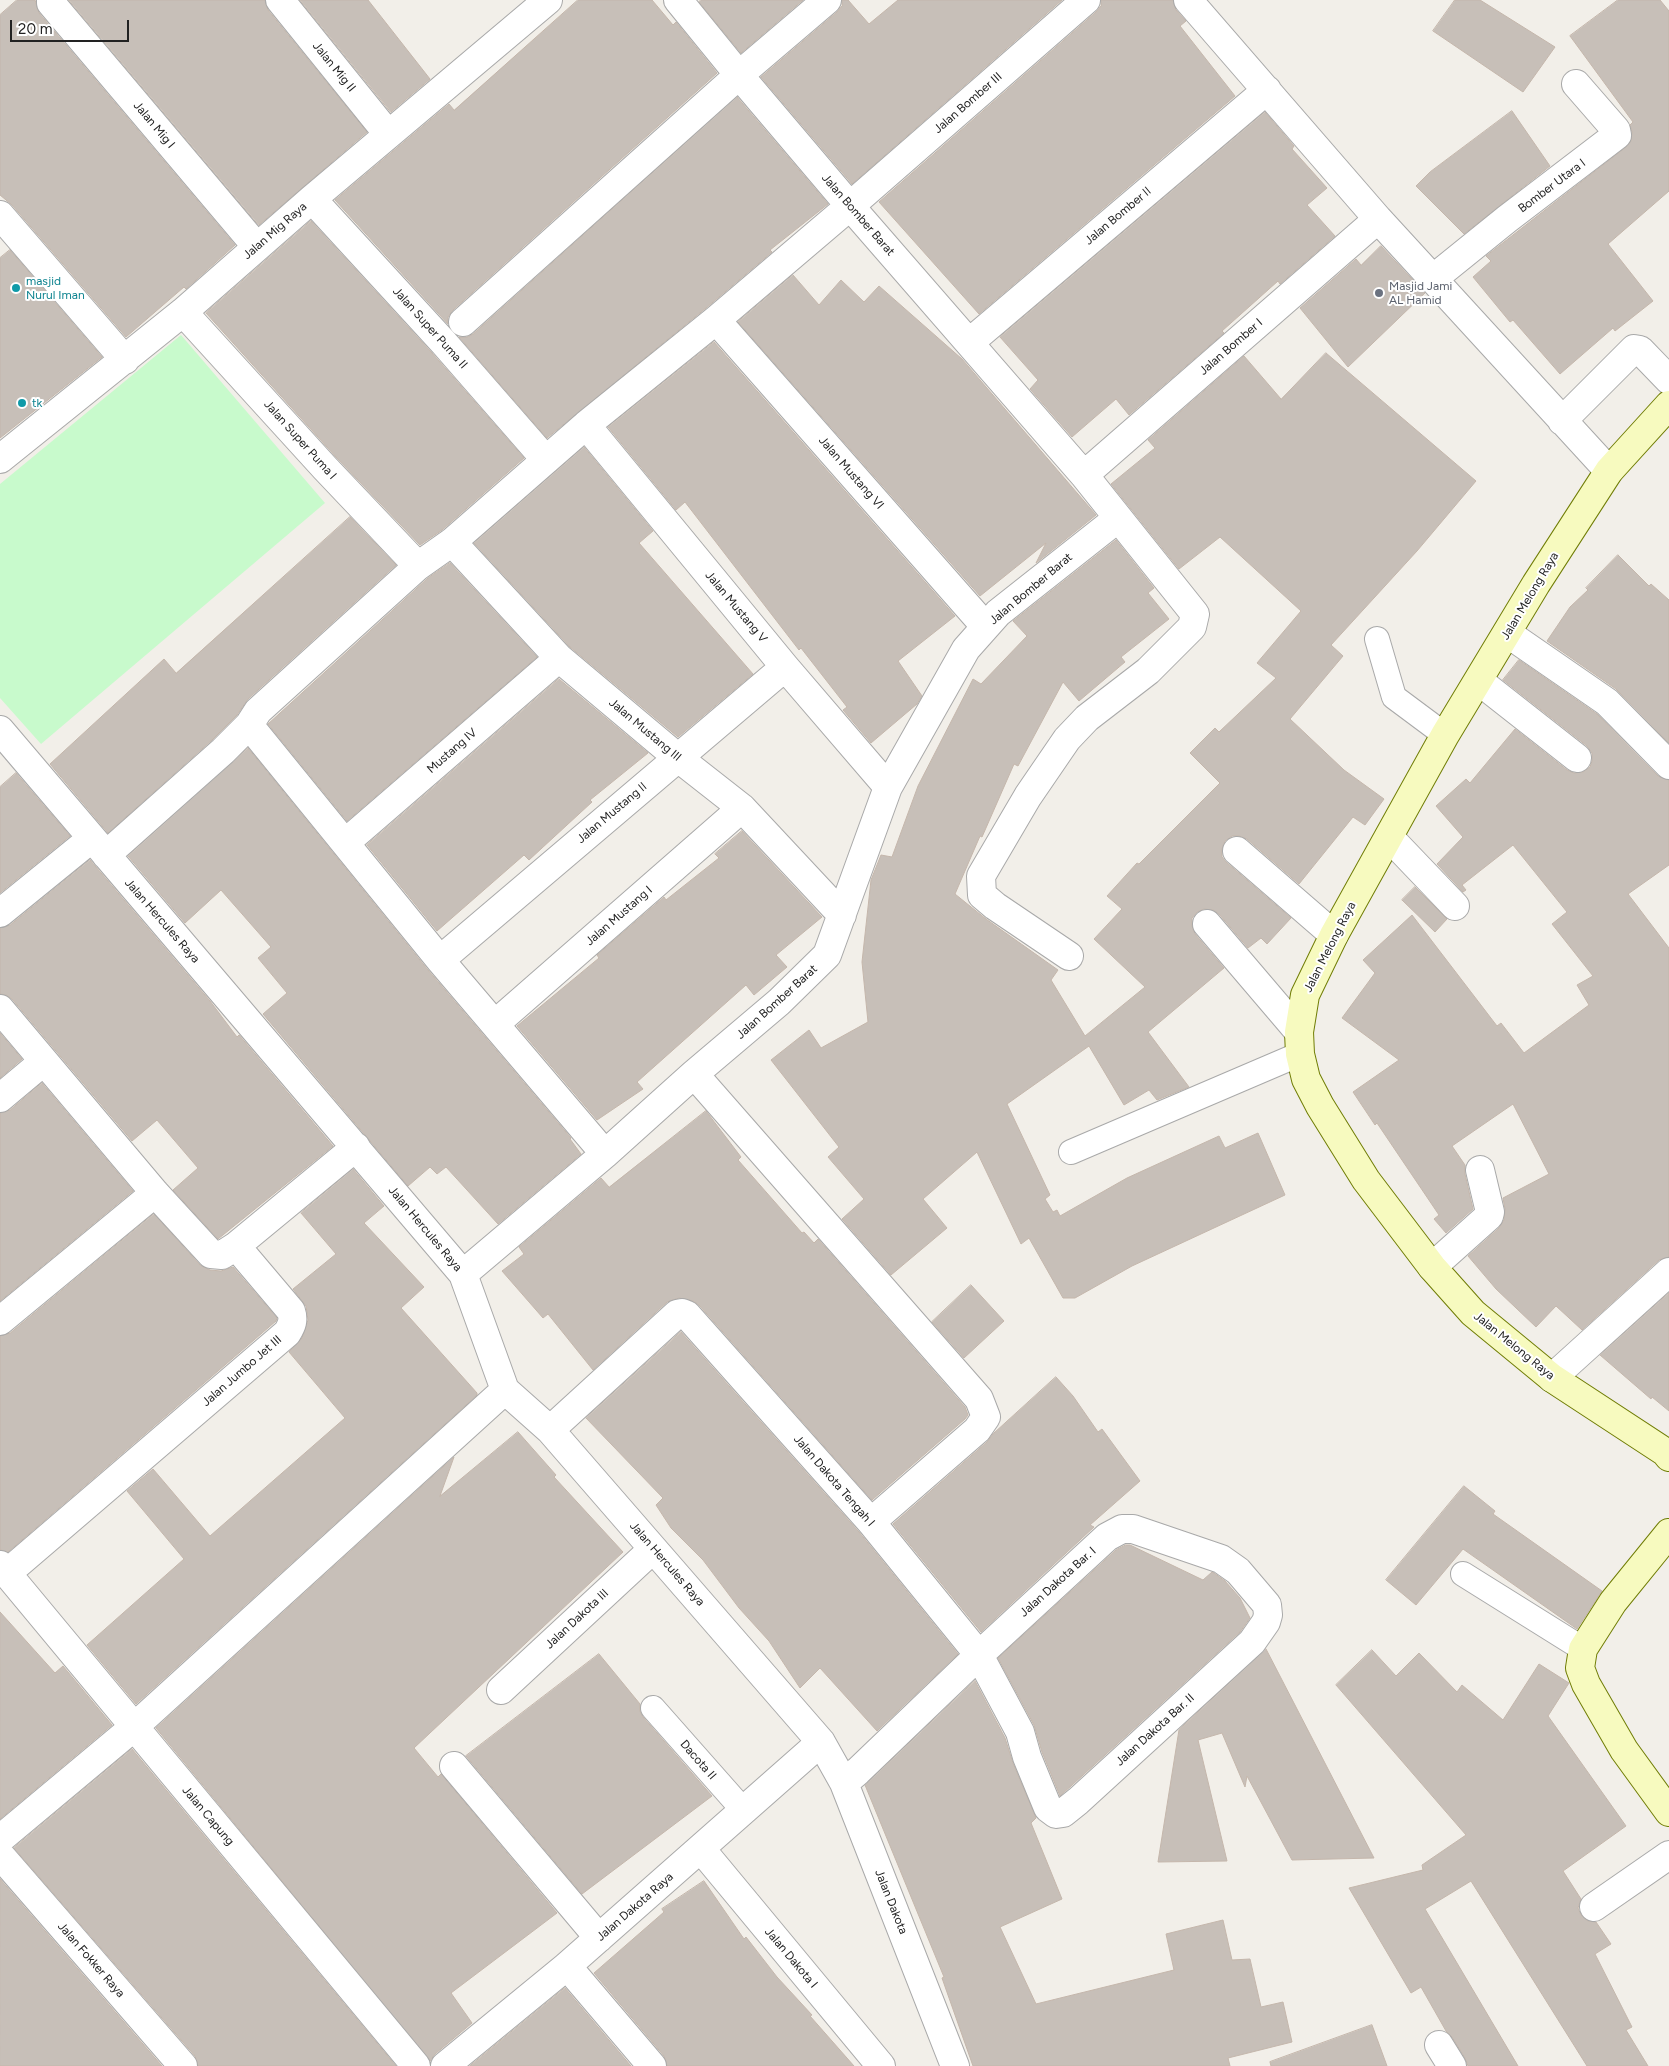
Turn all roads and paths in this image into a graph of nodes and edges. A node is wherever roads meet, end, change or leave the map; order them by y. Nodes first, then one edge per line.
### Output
1 (280, 0) edge
2 (548, 0) edge
3 (678, 0) edge
4 (827, 0) edge
5 (1086, 0) edge
6 (1188, 0) edge
7 (51, 2) edge
8 (739, 75) junction
9 (1576, 84) dead end
10 (1267, 90) junction
11 (388, 134) junction
12 (312, 199) junction
13 (850, 206) junction
14 (1378, 219) junction
15 (2, 220) edge
16 (257, 247) junction
17 (1434, 278) junction
18 (184, 312) junction
19 (716, 320) junction
20 (463, 322) dead end
21 (970, 342) junction
22 (125, 360) junction
23 (1669, 380) edge
24 (1666, 414) edge
25 (1562, 421) junction
26 (586, 425) junction
27 (0, 459) edge
28 (546, 460) junction
29 (1609, 471) junction
30 (1084, 475) junction
31 (1117, 519) junction
32 (452, 542) junction
33 (418, 566) junction
34 (986, 626) junction
35 (1507, 633) junction
36 (1377, 639) dead end
37 (558, 658) junction
38 (785, 667) junction
39 (1479, 681) junction
40 (249, 725) junction
41 (0, 730) edge
42 (1445, 735) junction
43 (677, 757) junction
44 (1577, 758) dead end
45 (1669, 765) edge
46 (888, 787) junction
47 (742, 808) junction
48 (1389, 837) junction
49 (345, 843) junction
50 (99, 847) junction
51 (1237, 851) dead end
52 (1455, 906) dead end
53 (0, 913) edge
54 (842, 915) junction
55 (1206, 924) dead end
56 (1334, 935) junction
57 (1069, 956) dead end
58 (440, 960) junction
59 (0, 1009) edge
60 (495, 1024) junction
61 (1299, 1043) junction
62 (43, 1062) junction
63 (694, 1074) junction
64 (0, 1098) edge
65 (356, 1147) junction
66 (1071, 1152) dead end
67 (605, 1154) junction
68 (1480, 1170) dead end
69 (155, 1193) junction
70 (236, 1246) junction
71 (1432, 1267) junction
72 (1669, 1272) edge
73 (463, 1274) junction
74 (0, 1321) edge
75 (1552, 1378) junction
76 (505, 1390) junction
77 (550, 1430) junction
78 (1669, 1457) edge
79 (871, 1522) junction
80 (1669, 1533) edge
81 (653, 1549) junction
82 (3, 1569) edge
83 (1463, 1574) dead end
84 (1252, 1642) joint
85 (1583, 1650) junction
86 (979, 1655) junction
87 (501, 1690) dead end
88 (653, 1708) dead end
89 (134, 1727) junction
90 (821, 1742) junction
91 (454, 1766) dead end
92 (844, 1783) junction
93 (744, 1811) junction
94 (1669, 1812) edge
95 (1056, 1814) joint
96 (0, 1839) edge
97 (701, 1849) junction
98 (0, 1855) edge
99 (1659, 1862) edge
100 (1594, 1906) dead end
101 (599, 1938) junction
102 (567, 1966) junction
103 (183, 2066) edge
104 (416, 2066) edge
105 (444, 2066) edge
106 (652, 2066) edge
107 (881, 2066) edge
108 (955, 2066) edge

1 - 11 street, Jalan Mig II
2 - 11 street, Jalan Mig Raya
3 - 8 street, Jalan Bomber Barat
4 - 8 street
5 - 13 street, Jalan Bomber III
6 - 10 street
7 - 16 street, Jalan Mig I
8 - 13 street, Jalan Bomber Barat
8 - 20 street
9 - 17 street, Bomber Utara I
10 - 14 street
10 - 21 street, Jalan Bomber II
11 - 12 street, Jalan Mig Raya
12 - 16 street, Jalan Mig Raya
12 - 28 street, Jalan Super Puma II
13 - 19 street, Jalan Bomber III
13 - 21 street, Jalan Bomber Barat
14 - 17 street
14 - 30 street, Jalan Bomber I
15 - 22 street
16 - 18 street, Jalan Mig Raya
17 - 25 street
18 - 22 street, Jalan Mig Raya
18 - 33 street, Jalan Super Puma I
19 - 26 street, Jalan Bomber III
19 - 34 street, Jalan Mustang VI
21 - 30 street, Jalan Bomber Barat
22 - 27 street, Jalan Mig Raya
23 - 25 street
24 - 29 main road, Jalan Melong Raya
25 - 29 street
26 - 28 street, Jalan Bomber III
26 - 38 street, Jalan Mustang V
28 - 32 street, Jalan Bomber III
29 - 35 main road, Jalan Melong Raya
30 - 31 street, Jalan Bomber Barat
31 - 34 street, Jalan Bomber Barat
31 - 57 street
32 - 33 street, Jalan Bomber III
32 - 37 street, Jalan Mustang III
33 - 40 street, Jalan Bomber III
34 - 46 street, Jalan Bomber Barat
35 - 39 main road, Jalan Melong Raya
35 - 45 street
36 - 42 lane
37 - 43 street, Jalan Mustang III
37 - 49 street, Mustang IV
38 - 43 street, Jalan Mustang II
38 - 46 street, Jalan Mustang V
39 - 42 main road, Jalan Melong Raya
39 - 44 street
40 - 49 street
40 - 50 street, Jalan Bomber III
41 - 50 street, Jalan Hercules Raya
42 - 48 main road, Jalan Melong Raya
43 - 47 street, Jalan Mustang III
43 - 58 street, Jalan Mustang II
46 - 54 street, Jalan Bomber Barat
47 - 54 street, Jalan Mustang III
47 - 60 street, Jalan Mustang I
48 - 52 street
48 - 56 main road, Jalan Melong Raya
49 - 58 street
50 - 53 street, Jalan Bomber III
50 - 65 street, Jalan Hercules Raya
51 - 56 street
54 - 63 street, Jalan Bomber Barat
55 - 61 street
56 - 61 main road, Jalan Melong Raya
58 - 60 street
59 - 62 street
60 - 67 street
61 - 66 lane
61 - 71 main road, Jalan Melong Raya
62 - 64 street
62 - 69 street
63 - 67 street, Jalan Bomber Barat
63 - 79 street
65 - 70 street
65 - 73 street, Jalan Hercules Raya
67 - 73 street, Jalan Bomber Barat
68 - 71 street
69 - 70 street
69 - 74 street
70 - 82 street, Jalan Jumbo Jet III
71 - 75 main road, Jalan Melong Raya
72 - 75 street
73 - 76 street, Jalan Hercules Raya
75 - 78 main road, Jalan Melong Raya
76 - 77 street, Jalan Hercules Raya
76 - 89 street
77 - 79 street, Jalan Dakota Tengah I
77 - 81 street, Jalan Hercules Raya
79 - 86 street, Jalan Dakota Tengah I
80 - 85 main road
81 - 87 street, Jalan Dakota III
81 - 90 street, Jalan Hercules Raya
82 - 89 street, Jalan Capung
83 - 85 lane
84 - 86 street, Jalan Dakota Bar. I
84 - 95 street, Jalan Dakota Bar. II
85 - 94 main road
86 - 92 street, Jalan Dakota Bar. I
86 - 95 street, Jalan Dakota Tengah I
88 - 93 lane, Dacota II
89 - 96 street
89 - 104 street, Jalan Capung
90 - 92 street, Jalan Dakota
90 - 93 street, Jalan Dakota Raya
91 - 101 street
92 - 108 street, Jalan Dakota
93 - 97 street, Jalan Dakota Raya
97 - 101 street, Jalan Dakota Raya
97 - 107 street, Jalan Dakota I
98 - 103 street, Jalan Fokker Raya
99 - 100 street
101 - 102 street, Jalan Dakota Raya
102 - 105 street, Jalan Dakota Raya
102 - 106 street

